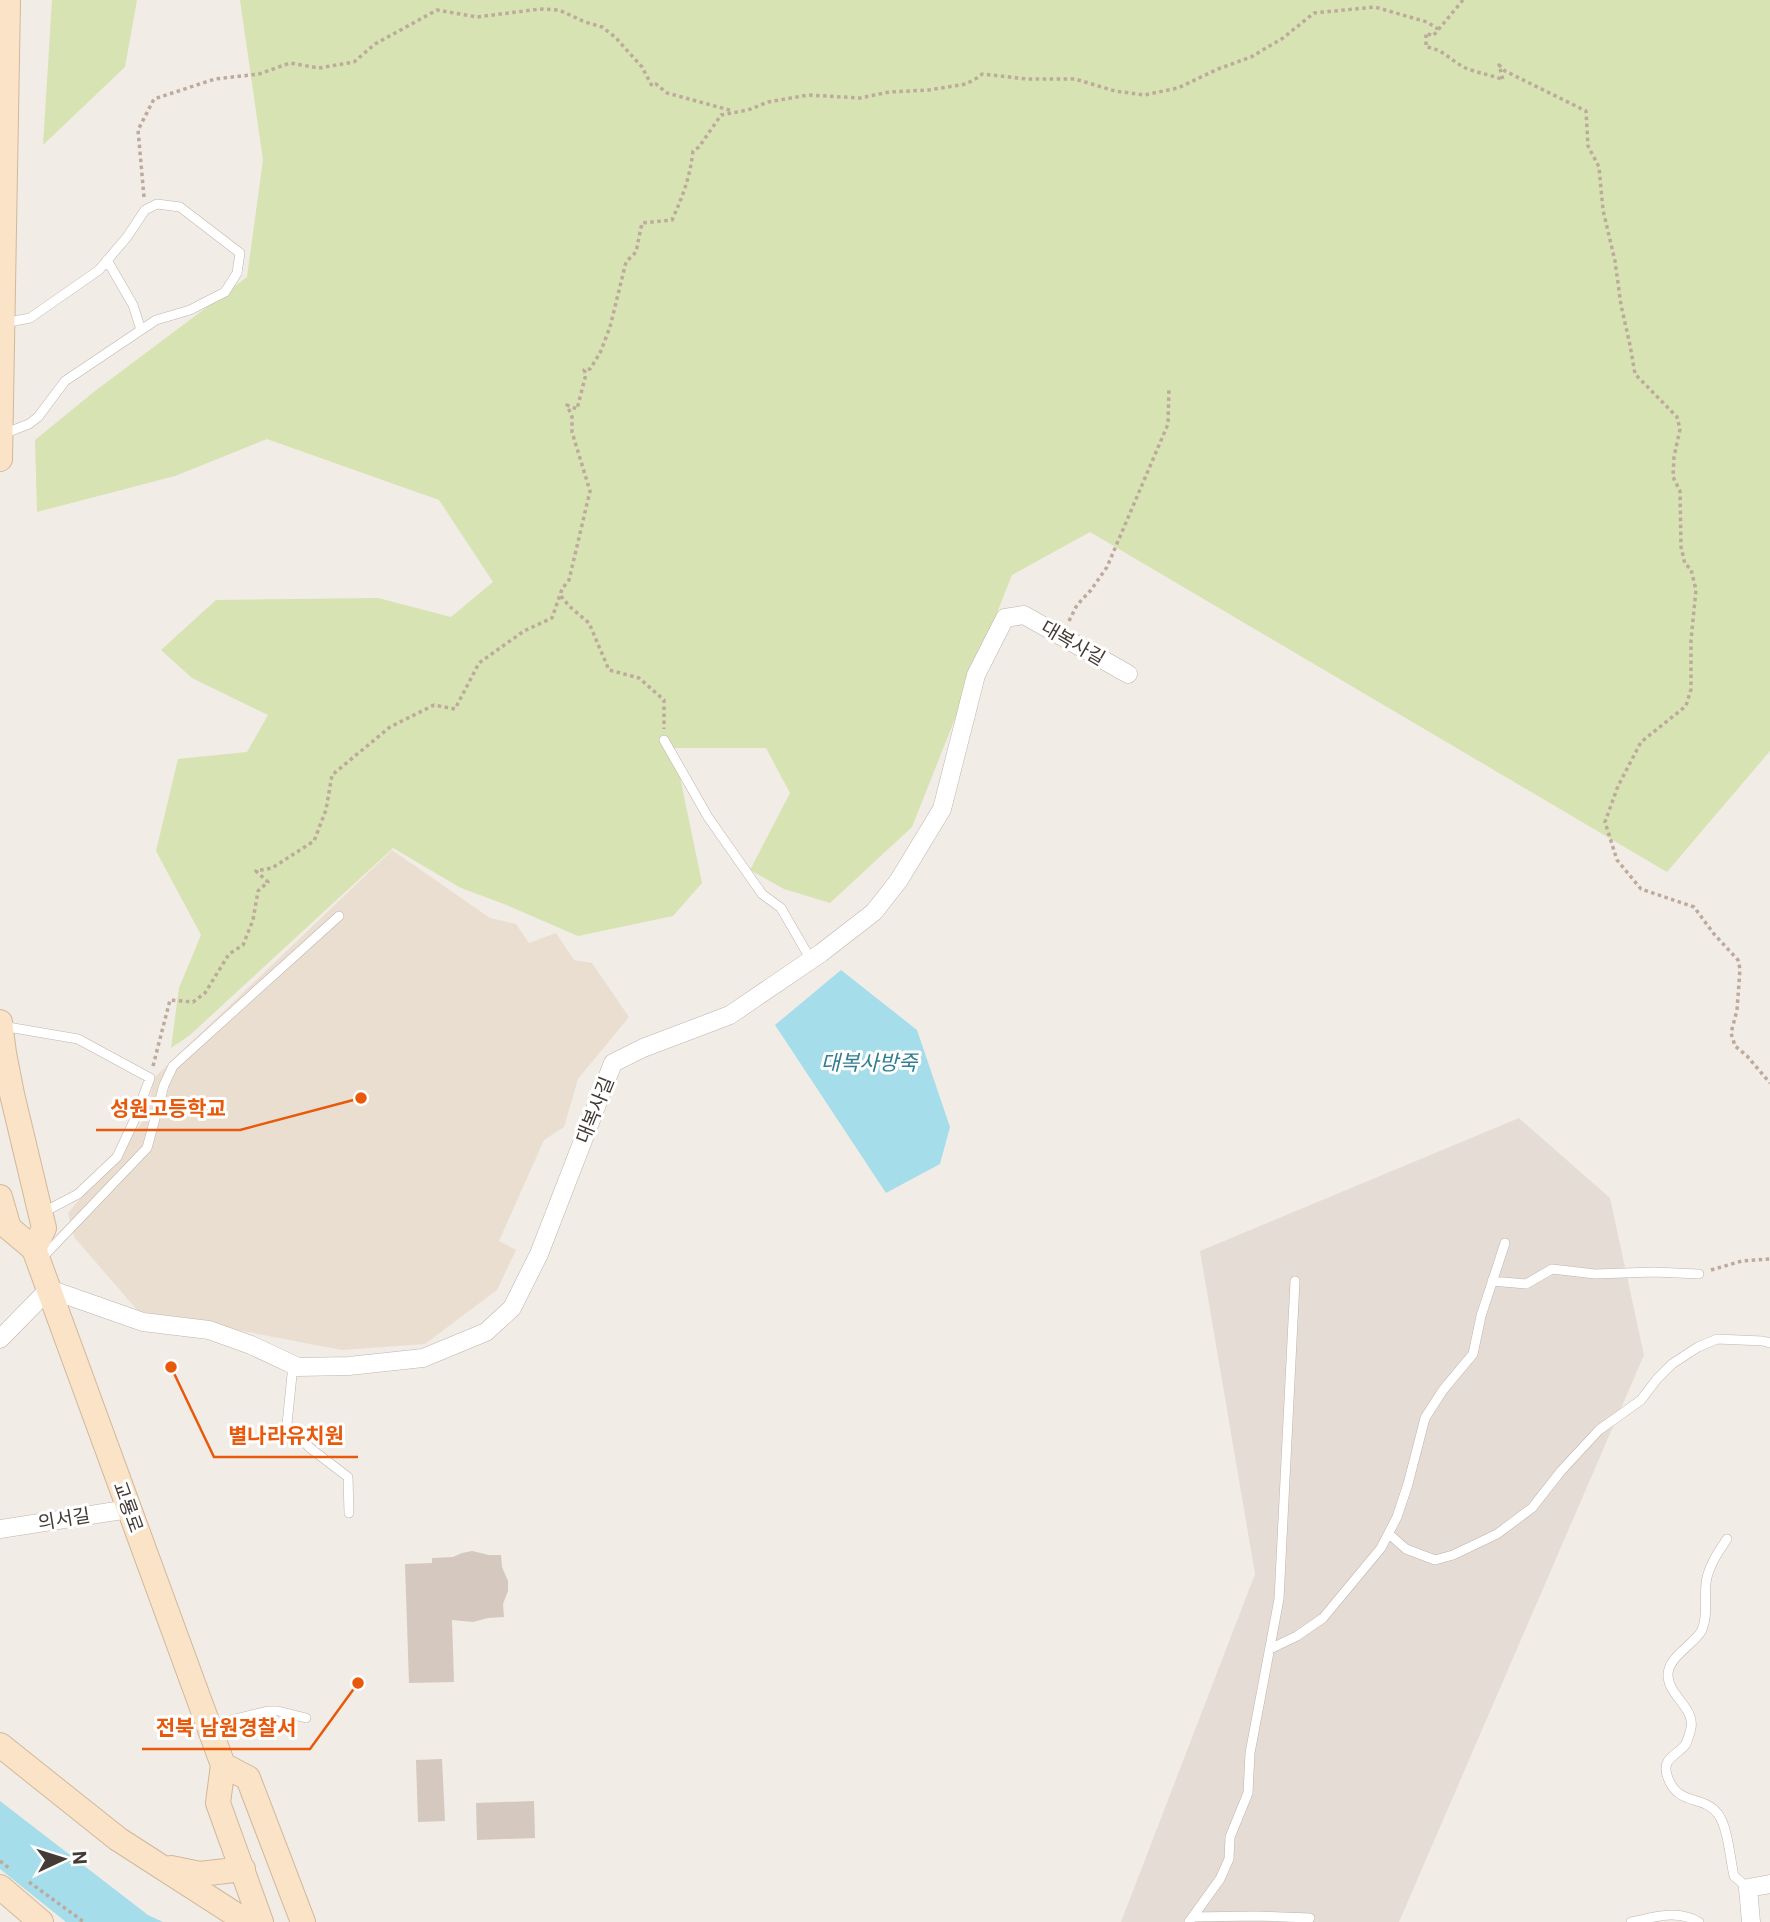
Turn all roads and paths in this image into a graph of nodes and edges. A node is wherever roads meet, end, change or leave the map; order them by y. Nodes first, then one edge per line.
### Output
1 (8, 0) edge
2 (1463, 0) edge
3 (1438, 29) junction
4 (735, 112) junction
5 (145, 210) junction
6 (107, 260) junction
7 (2, 324) junction
8 (141, 330) junction
9 (1169, 387) dead end
10 (0, 435) edge
11 (0, 458) edge
12 (561, 596) junction
13 (1060, 635) junction
14 (1128, 674) dead end
15 (664, 740) joint
16 (339, 916) dead end
17 (811, 960) junction
18 (0, 1024) edge
19 (150, 1078) junction
20 (1770, 1083) edge
21 (0, 1197) edge
22 (41, 1214) junction
23 (1505, 1243) dead end
24 (36, 1255) junction
25 (1770, 1259) edge
26 (1699, 1273) joint
27 (1296, 1281) dead end
28 (1492, 1281) junction
29 (48, 1289) junction
30 (0, 1339) edge
31 (1770, 1343) edge
32 (293, 1365) junction
33 (129, 1509) junction
34 (349, 1513) dead end
35 (0, 1529) edge
36 (1389, 1534) junction
37 (1727, 1539) dead end
38 (1270, 1649) junction
39 (306, 1718) dead end
40 (208, 1726) junction
41 (0, 1745) edge
42 (223, 1765) junction
43 (0, 1861) edge
44 (163, 1866) junction
45 (243, 1869) junction
46 (5, 1878) edge
47 (29, 1882) dead end
48 (1770, 1884) edge
49 (1748, 1888) junction
50 (1310, 1919) dead end
51 (1191, 1920) edge
52 (40, 1922) edge
53 (84, 1922) edge
54 (247, 1922) edge
55 (261, 1922) edge
56 (303, 1922) edge
57 (1631, 1922) edge
58 (1699, 1922) edge
59 (1751, 1922) edge

1 - 7 street
2 - 3 path
3 - 4 path
3 - 20 path
4 - 5 path
4 - 12 path
5 - 6 lane
5 - 8 lane
6 - 7 lane
6 - 8 lane
7 - 10 street
8 - 10 lane
9 - 13 path
10 - 11 street
12 - 15 path
12 - 19 path
13 - 14 street, 대복사길
13 - 17 street, 대복사길
15 - 17 lane
16 - 24 lane
17 - 32 street, 대복사길
18 - 19 lane
18 - 22 street
19 - 22 lane
21 - 24 street, 교룡로
22 - 24 street
23 - 28 lane
24 - 29 street, 교룡로
25 - 26 path
26 - 28 lane
27 - 38 lane
28 - 36 lane
29 - 30 street
29 - 32 street, 대복사길
29 - 33 street, 교룡로
31 - 36 lane
32 - 34 lane
33 - 35 street, 의서길
33 - 40 street, 교룡로
36 - 38 lane
37 - 49 lane
38 - 51 lane
39 - 40 lane
40 - 42 street, 교룡로
41 - 44 street
42 - 45 street, 교룡로
42 - 56 street
43 - 46 path
44 - 45 street
44 - 54 street
45 - 55 street, 교룡로
46 - 52 street
47 - 53 path
48 - 49 street
49 - 59 street
50 - 51 lane
57 - 58 lane

